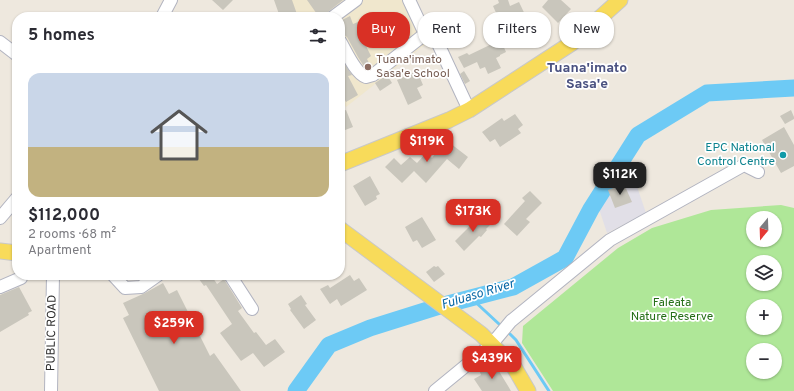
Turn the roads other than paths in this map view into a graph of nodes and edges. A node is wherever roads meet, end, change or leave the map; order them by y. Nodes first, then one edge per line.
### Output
1 (171, 0) edge
2 (356, 0) edge
3 (409, 0) edge
4 (620, 0) edge
5 (165, 12) edge
6 (340, 12) edge
7 (418, 13) edge
8 (418, 38) edge
9 (0, 42) edge
10 (438, 48) edge
11 (345, 50) edge
12 (12, 51) edge
13 (469, 110) junction
14 (345, 162) edge
15 (758, 172) dead end
16 (12, 203) edge
17 (2, 213) edge
18 (345, 233) edge
19 (0, 251) edge
20 (12, 252) edge
21 (17, 280) edge
22 (53, 280) edge
23 (118, 280) edge
24 (151, 280) edge
25 (233, 280) edge
26 (0, 287) edge
27 (252, 309) dead end
28 (491, 345) junction
29 (51, 391) edge
30 (435, 391) edge
31 (528, 391) edge

1 - 5 street
2 - 6 street
3 - 7 street
4 - 13 main road
8 - 11 street
9 - 12 street
10 - 13 street
13 - 14 main road
15 - 28 street
16 - 17 street
18 - 28 main road
19 - 20 main road
21 - 26 street
22 - 29 street, PUBLIC ROAD
23 - 24 street
25 - 27 street
28 - 30 street
28 - 31 main road

